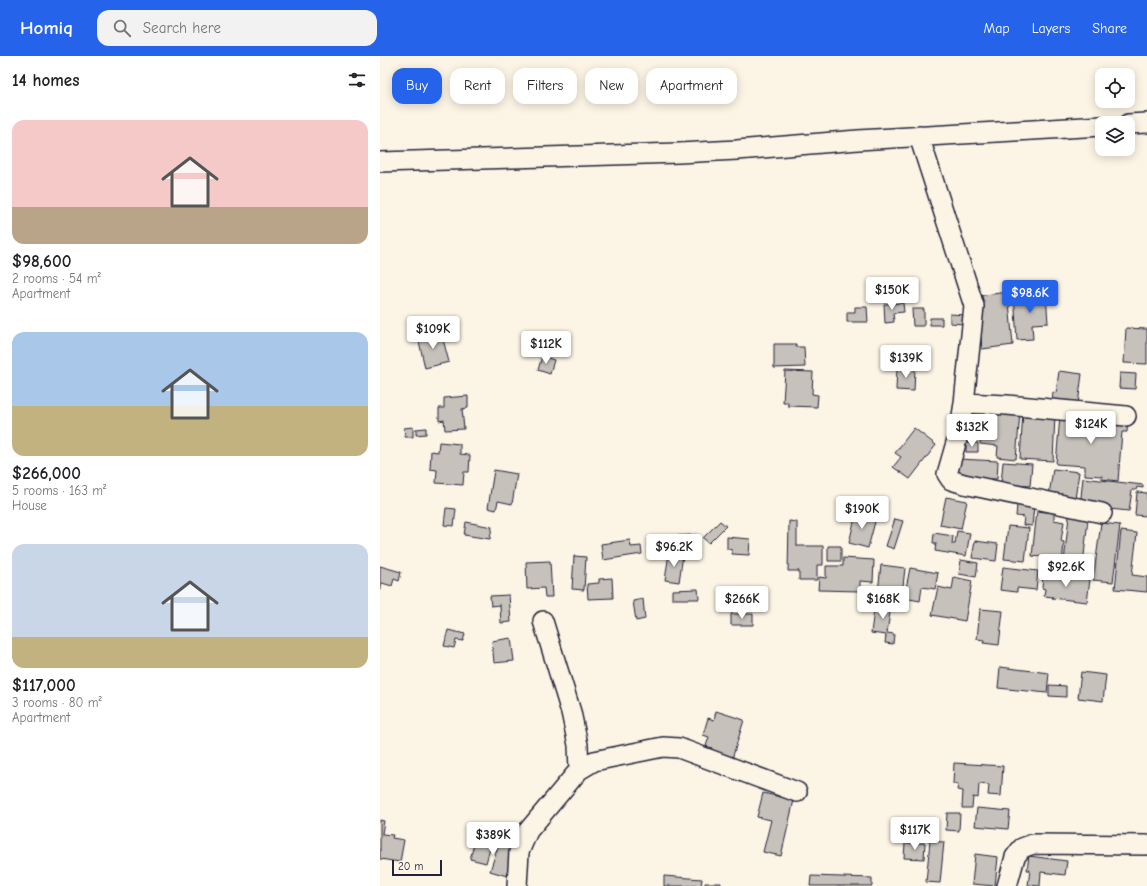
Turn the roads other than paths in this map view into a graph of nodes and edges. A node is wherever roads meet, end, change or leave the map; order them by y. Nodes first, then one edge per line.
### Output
1 (1147, 123) edge
2 (1135, 124) edge
3 (1095, 126) edge
4 (919, 136) junction
5 (380, 162) edge
6 (964, 403) junction
7 (1126, 416) dead end
8 (1102, 513) dead end
9 (543, 621) dead end
10 (578, 770) junction
11 (797, 792) dead end
12 (1147, 845) edge
13 (517, 886) edge
14 (1007, 886) edge

1 - 2 street
3 - 4 street
4 - 5 street
4 - 6 street
6 - 7 street
6 - 8 street
9 - 10 street
10 - 11 street
10 - 13 street
12 - 14 street

